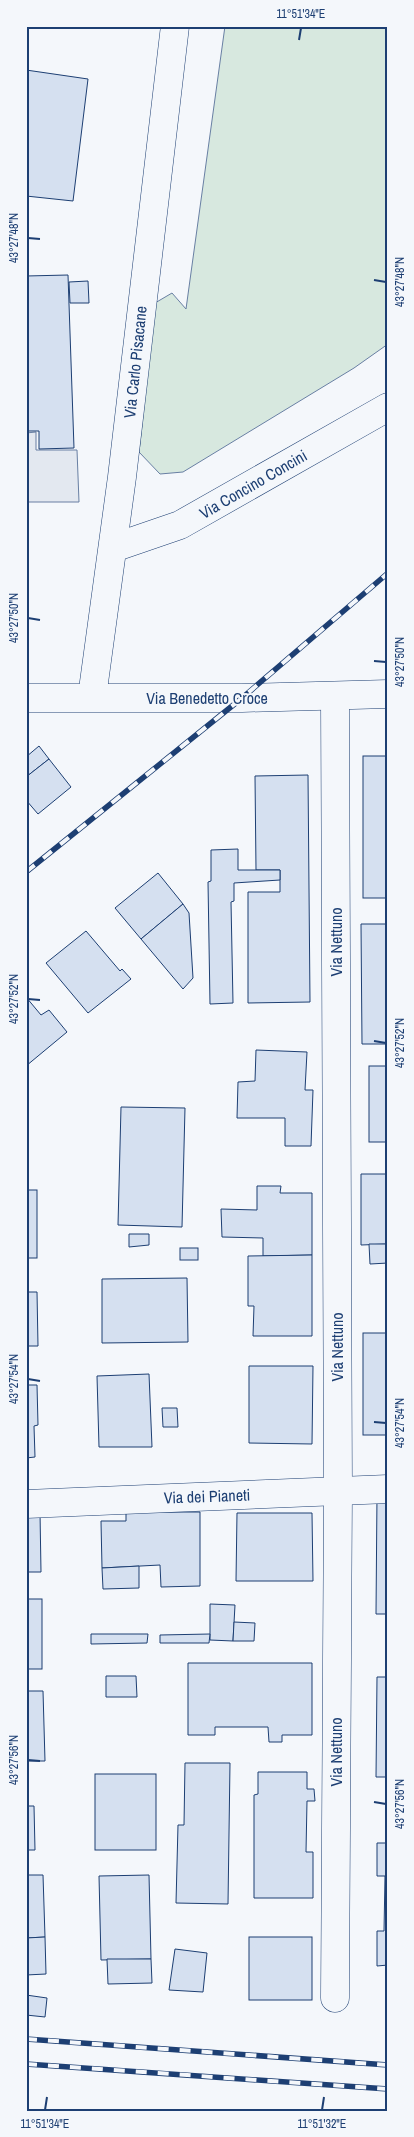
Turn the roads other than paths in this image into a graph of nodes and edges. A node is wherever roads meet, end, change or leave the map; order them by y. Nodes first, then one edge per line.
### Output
1 (175, 26) edge
2 (388, 407) edge
3 (113, 548) junction
4 (388, 694) edge
5 (335, 696) junction
6 (26, 698) edge
7 (92, 698) junction
8 (388, 1489) edge
9 (338, 1491) junction
10 (26, 1504) edge
11 (335, 1998) dead end

1 - 3 street, Via Carlo Pisacane
2 - 3 street, Via Concino Concini
3 - 7 street, Via Carlo Pisacane
4 - 5 street, Via Benedetto Croce
5 - 7 street, Via Benedetto Croce
5 - 9 street, Via Nettuno
6 - 7 street, Via Benedetto Croce
8 - 9 street, Via dei Pianeti
9 - 10 street, Via dei Pianeti
9 - 11 street, Via Nettuno

